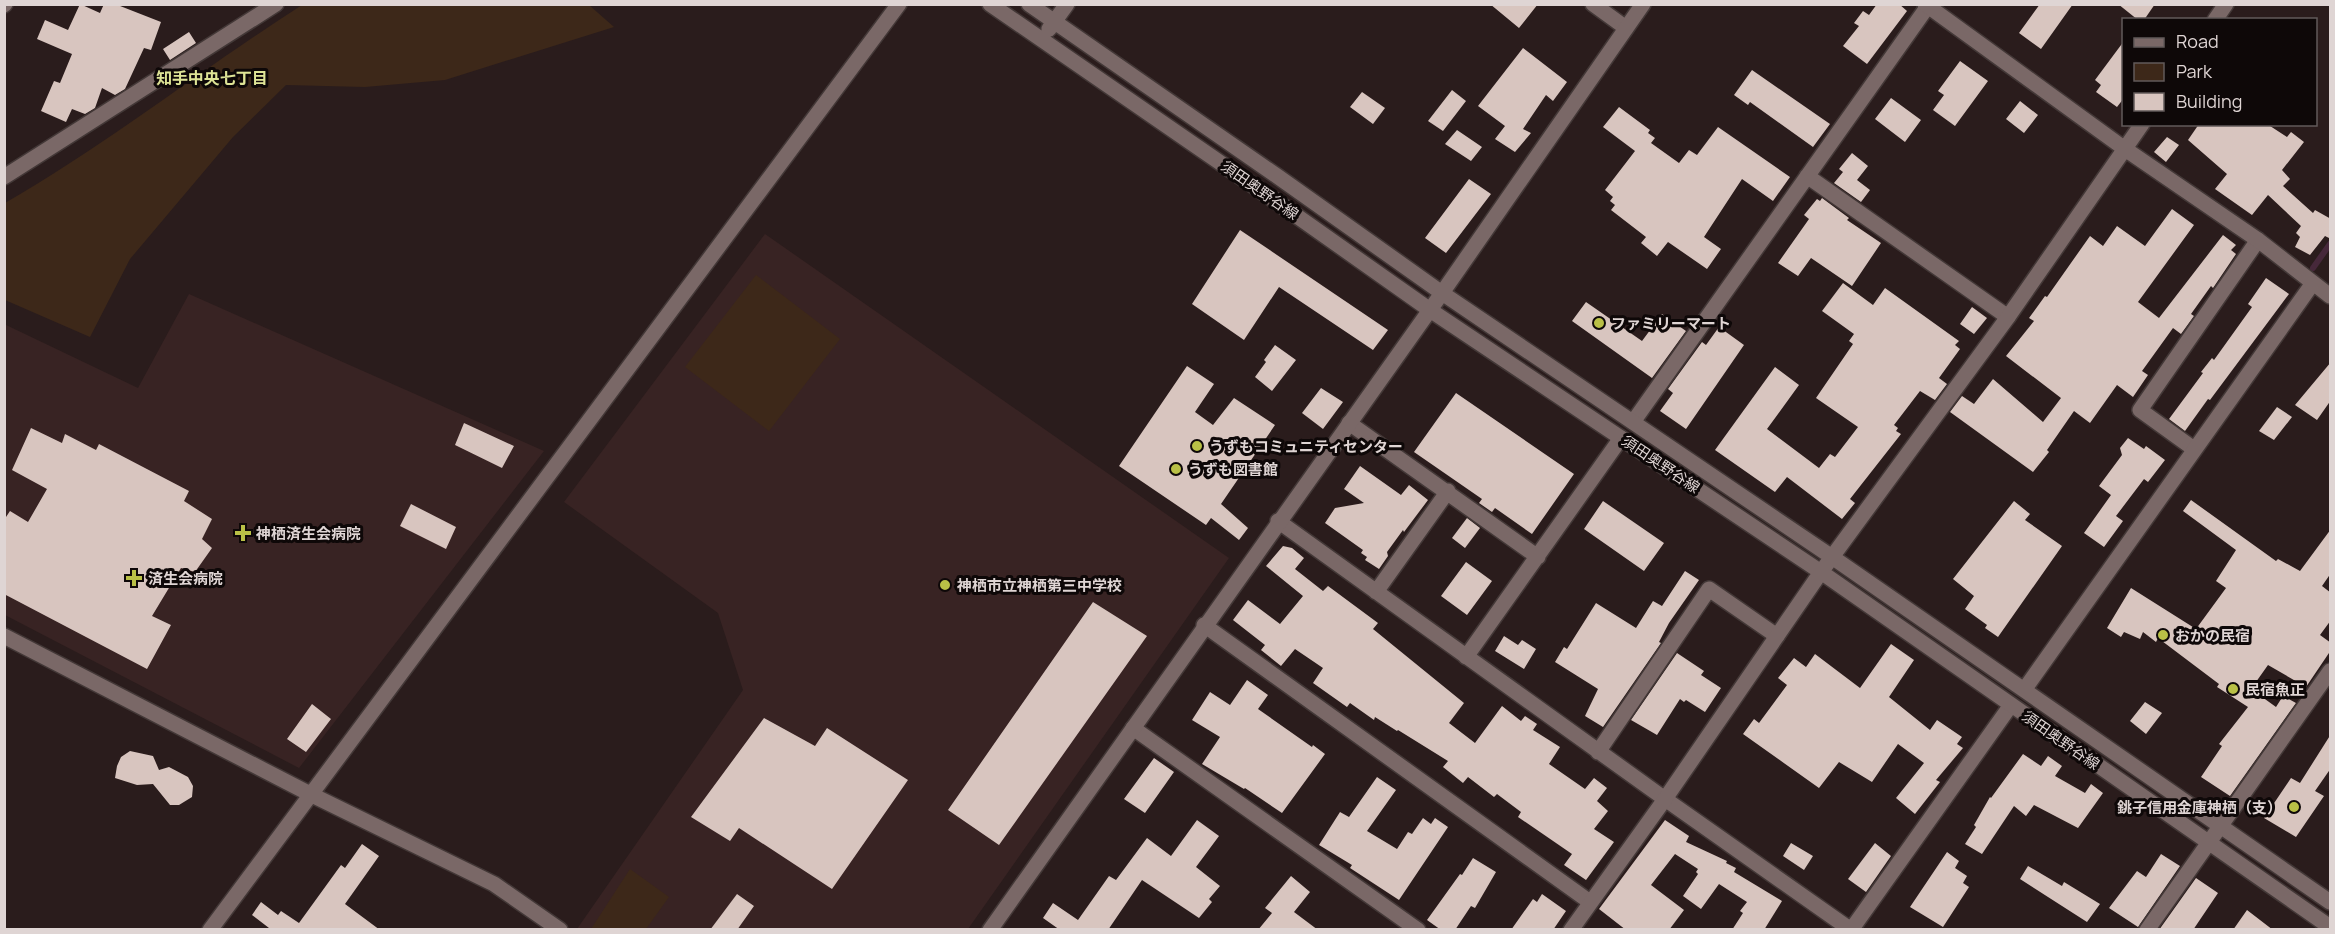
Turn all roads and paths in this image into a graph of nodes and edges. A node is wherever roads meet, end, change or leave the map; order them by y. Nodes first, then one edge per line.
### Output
1 (276, 4) edge
2 (899, 4) edge
3 (990, 4) edge
4 (1029, 4) edge
5 (1067, 4) edge
6 (1593, 4) edge
7 (1643, 4) edge
8 (2226, 4) edge
9 (1926, 5) edge
10 (2216, 18) edge
11 (1054, 22) junction
12 (1626, 28) junction
13 (1042, 39) junction
14 (2141, 126) edge
15 (2125, 149) junction
16 (1807, 176) junction
17 (4, 177) edge
18 (2258, 240) junction
19 (2313, 283) junction
20 (1442, 293) junction
21 (2331, 296) edge
22 (1430, 310) junction
23 (2008, 317) junction
24 (1633, 422) junction
25 (1349, 423) junction
26 (1621, 438) junction
27 (2194, 448) junction
28 (1448, 491) junction
29 (1278, 521) junction
30 (1538, 557) junction
31 (1832, 557) junction
32 (1821, 572) junction
33 (1376, 592) junction
34 (1204, 626) junction
35 (4, 636) edge
36 (1776, 636) junction
37 (1467, 657) junction
38 (2331, 671) edge
39 (2024, 690) junction
40 (2011, 705) junction
41 (1133, 728) junction
42 (1598, 752) junction
43 (312, 795) junction
44 (1665, 799) junction
45 (2222, 826) junction
46 (2210, 843) junction
47 (1590, 902) junction
48 (2331, 902) edge
49 (2331, 927) edge
50 (210, 930) edge
51 (560, 930) edge
52 (990, 930) edge
53 (1418, 930) edge
54 (1571, 930) edge
55 (1851, 930) edge
56 (2147, 930) edge

1 - 17 street
2 - 43 street
3 - 13 street, 須田奥野谷線
4 - 11 street, 須田奥野谷線
5 - 11 street
6 - 12 street
7 - 12 street
8 - 10 street
9 - 15 street
9 - 16 street
11 - 13 street
11 - 20 street, 須田奥野谷線
12 - 20 street
13 - 22 street, 須田奥野谷線
14 - 15 street
15 - 18 street
15 - 23 street
16 - 23 street
16 - 24 street
18 - 19 street
18 - 27 street
19 - 21 street
19 - 27 street
20 - 22 street
20 - 24 street, 須田奥野谷線
22 - 25 street
22 - 26 street, 須田奥野谷線
23 - 31 street
24 - 31 street, 須田奥野谷線
25 - 28 street
25 - 29 street
26 - 30 street
26 - 32 street, 須田奥野谷線
27 - 39 street
28 - 30 street
28 - 33 street
29 - 33 street
29 - 34 street
30 - 37 street
31 - 32 street
31 - 39 street, 須田奥野谷線
32 - 36 street
32 - 40 street, 須田奥野谷線
33 - 37 street
34 - 41 street
34 - 47 street
35 - 43 street
36 - 42 street
36 - 44 street
37 - 42 street
38 - 45 street
39 - 45 street, 須田奥野谷線
40 - 46 street, 須田奥野谷線
40 - 55 street
41 - 52 street
41 - 53 street
42 - 44 street
43 - 50 street
43 - 51 street
44 - 47 street
44 - 55 street
45 - 46 street
45 - 48 street, 須田奥野谷線
46 - 49 street, 須田奥野谷線
46 - 56 street
47 - 54 street

